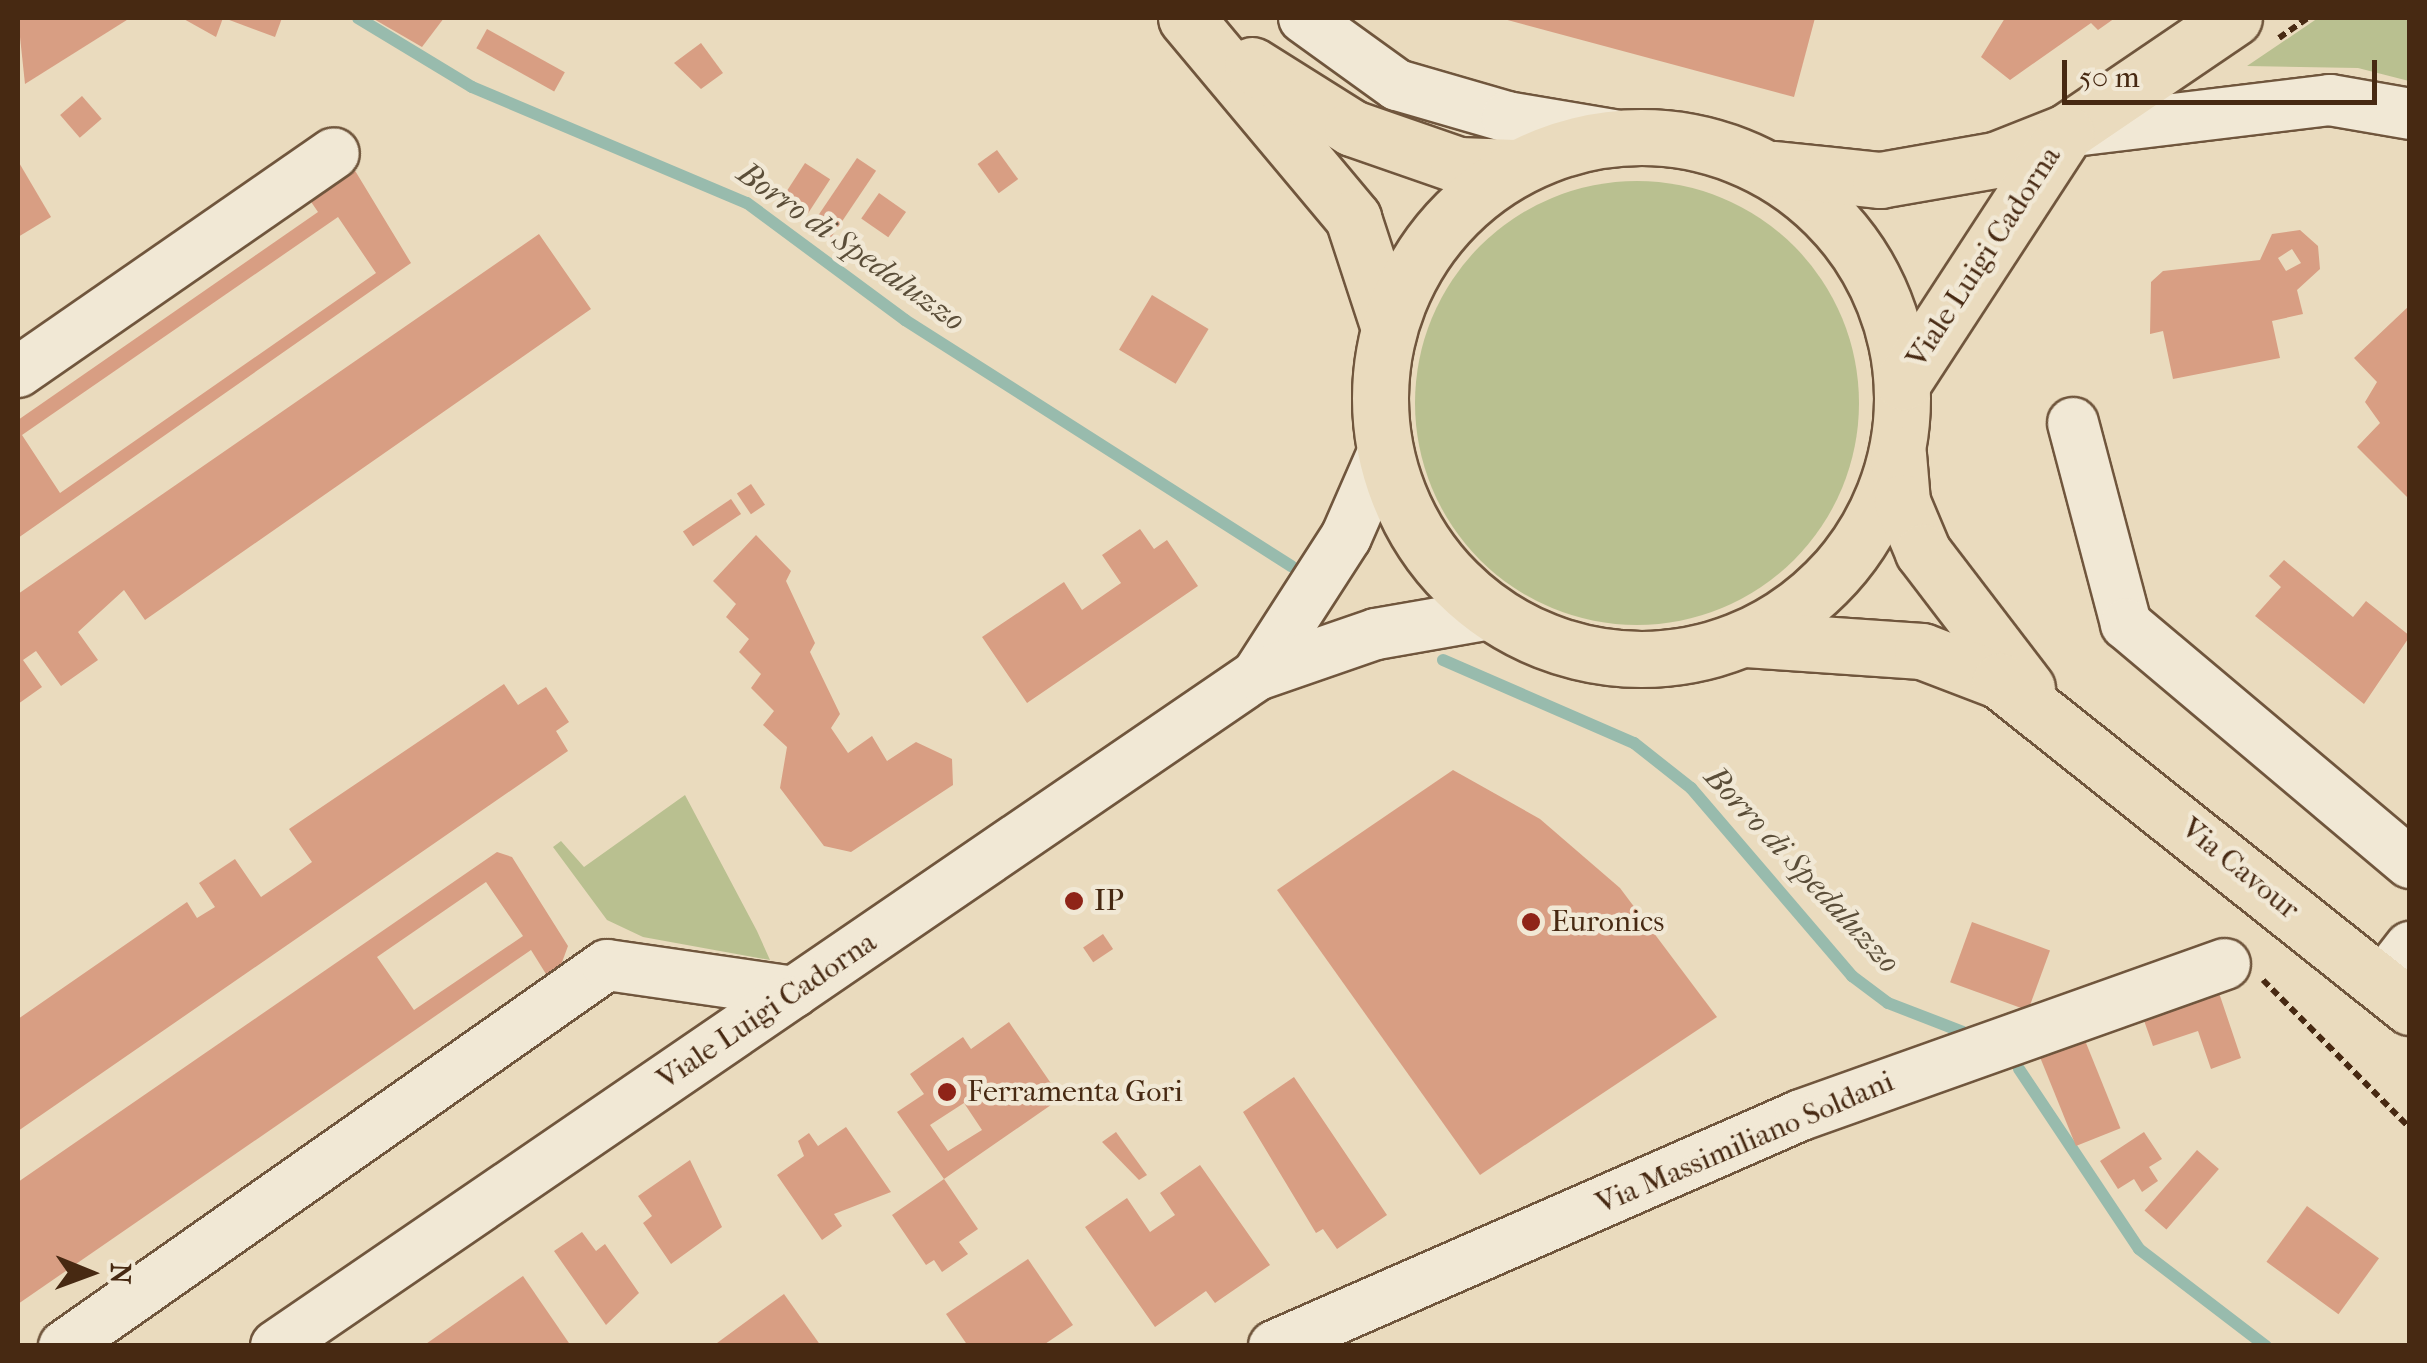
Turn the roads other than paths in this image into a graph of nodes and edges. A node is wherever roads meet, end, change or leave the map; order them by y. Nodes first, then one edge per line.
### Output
1 (1304, 18) edge
2 (2234, 18) edge
3 (1196, 27) edge
4 (2410, 114) edge
5 (2066, 132) junction
6 (1619, 136) junction
7 (334, 154) dead end
8 (1515, 167) junction
9 (1768, 168) junction
10 (1389, 328) junction
11 (18, 372) edge
12 (1902, 382) junction
13 (2073, 423) dead end
14 (1384, 450) junction
15 (1898, 451) junction
16 (1492, 614) junction
17 (1746, 639) junction
18 (1258, 675) junction
19 (2068, 735) junction
20 (2410, 863) edge
21 (2226, 964) road end
22 (2400, 979) edge
23 (794, 992) junction
24 (64, 1346) edge
25 (276, 1346) edge
26 (1274, 1346) edge

1 - 6 street
2 - 5 main road, Viale Luigi Cadorna
3 - 8 main road
3 - 10 main road
4 - 5 street
5 - 9 main road, Viale Luigi Cadorna
5 - 12 main road, Viale Luigi Cadorna
6 - 8 main road
6 - 9 main road
7 - 11 street
8 - 10 main road
9 - 12 main road
10 - 14 main road
12 - 15 main road
13 - 20 street
14 - 16 main road
14 - 18 street, Viale Luigi Cadorna
15 - 17 main road
15 - 19 main road, Via Cavour
16 - 17 main road
16 - 18 street, Viale Luigi Cadorna
17 - 19 main road, Via Cavour
18 - 23 street, Viale Luigi Cadorna
19 - 22 main road, Via Cavour
21 - 26 street, Via Massimiliano Soldani
23 - 24 street
23 - 25 street, Viale Luigi Cadorna

